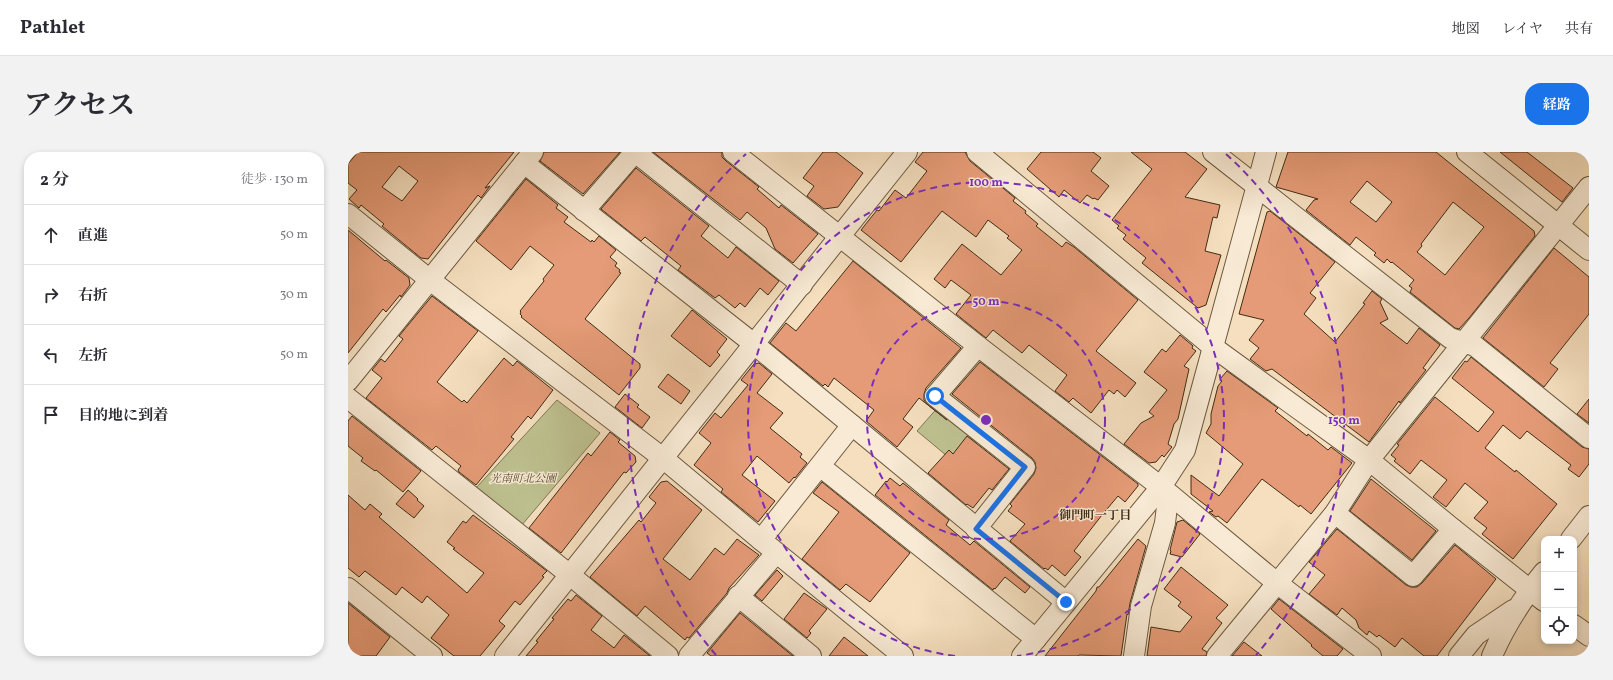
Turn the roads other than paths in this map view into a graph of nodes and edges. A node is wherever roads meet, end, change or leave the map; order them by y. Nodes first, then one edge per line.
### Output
1 (635, 152) edge
2 (733, 152) edge
3 (907, 152) edge
4 (977, 152) edge
5 (1213, 152) edge
6 (1266, 152) edge
7 (1467, 152) edge
8 (528, 158) edge
9 (1257, 186) junction
10 (1589, 187) edge
11 (584, 211) junction
12 (348, 214) edge
13 (1558, 226) junction
14 (840, 236) junction
15 (1589, 250) edge
16 (430, 280) junction
17 (802, 285) junction
18 (1462, 343) junction
19 (754, 344) junction
20 (978, 346) junction
21 (1213, 347) junction
22 (348, 381) edge
23 (348, 398) edge
24 (852, 425) junction
25 (1589, 438) edge
26 (664, 459) junction
27 (1369, 460) junction
28 (820, 466) junction
29 (1161, 487) junction
30 (1335, 513) junction
31 (1589, 516) edge
32 (976, 529) junction
33 (1453, 529) junction
34 (1573, 536) edge
35 (761, 540) junction
36 (776, 553) junction
37 (570, 575) junction
38 (1541, 578) edge
39 (1277, 583) junction
40 (348, 588) edge
41 (738, 596) junction
42 (1531, 599) edge
43 (1066, 602) junction
44 (1577, 627) edge
45 (1589, 636) edge
46 (1036, 638) junction
47 (432, 656) edge
48 (505, 656) edge
49 (668, 656) edge
50 (689, 656) edge
51 (811, 656) edge
52 (903, 656) edge
53 (1022, 656) edge
54 (1134, 656) edge
55 (1217, 656) edge
56 (1371, 656) edge
57 (1459, 656) edge
58 (1492, 656) edge

1 - 11 street
1 - 17 street
2 - 14 street
3 - 14 street
4 - 21 street
5 - 9 street
6 - 9 street
7 - 13 street
8 - 11 street
8 - 16 street
9 - 18 street
9 - 21 street
10 - 13 street
11 - 19 street
12 - 16 street
13 - 15 street
13 - 18 street
14 - 17 street
14 - 20 street
16 - 22 street
16 - 26 street
17 - 19 street
18 - 25 street
18 - 27 street
19 - 24 street
19 - 26 street
20 - 29 street
20 - 32 street
21 - 27 street
21 - 29 street
23 - 37 street
24 - 28 street
24 - 32 street
26 - 35 street
26 - 37 street
27 - 30 street
27 - 33 street
28 - 35 street
28 - 46 street
29 - 39 street
29 - 43 street
29 - 54 street
30 - 33 street
30 - 39 street
31 - 34 street
32 - 43 street
33 - 42 street
35 - 36 street
36 - 41 street
36 - 52 street
37 - 48 street
37 - 49 street
38 - 42 street
39 - 55 street
39 - 56 street
40 - 47 street
41 - 50 street
41 - 51 street
42 - 57 street
42 - 58 street
43 - 46 street
44 - 45 street
46 - 53 street

